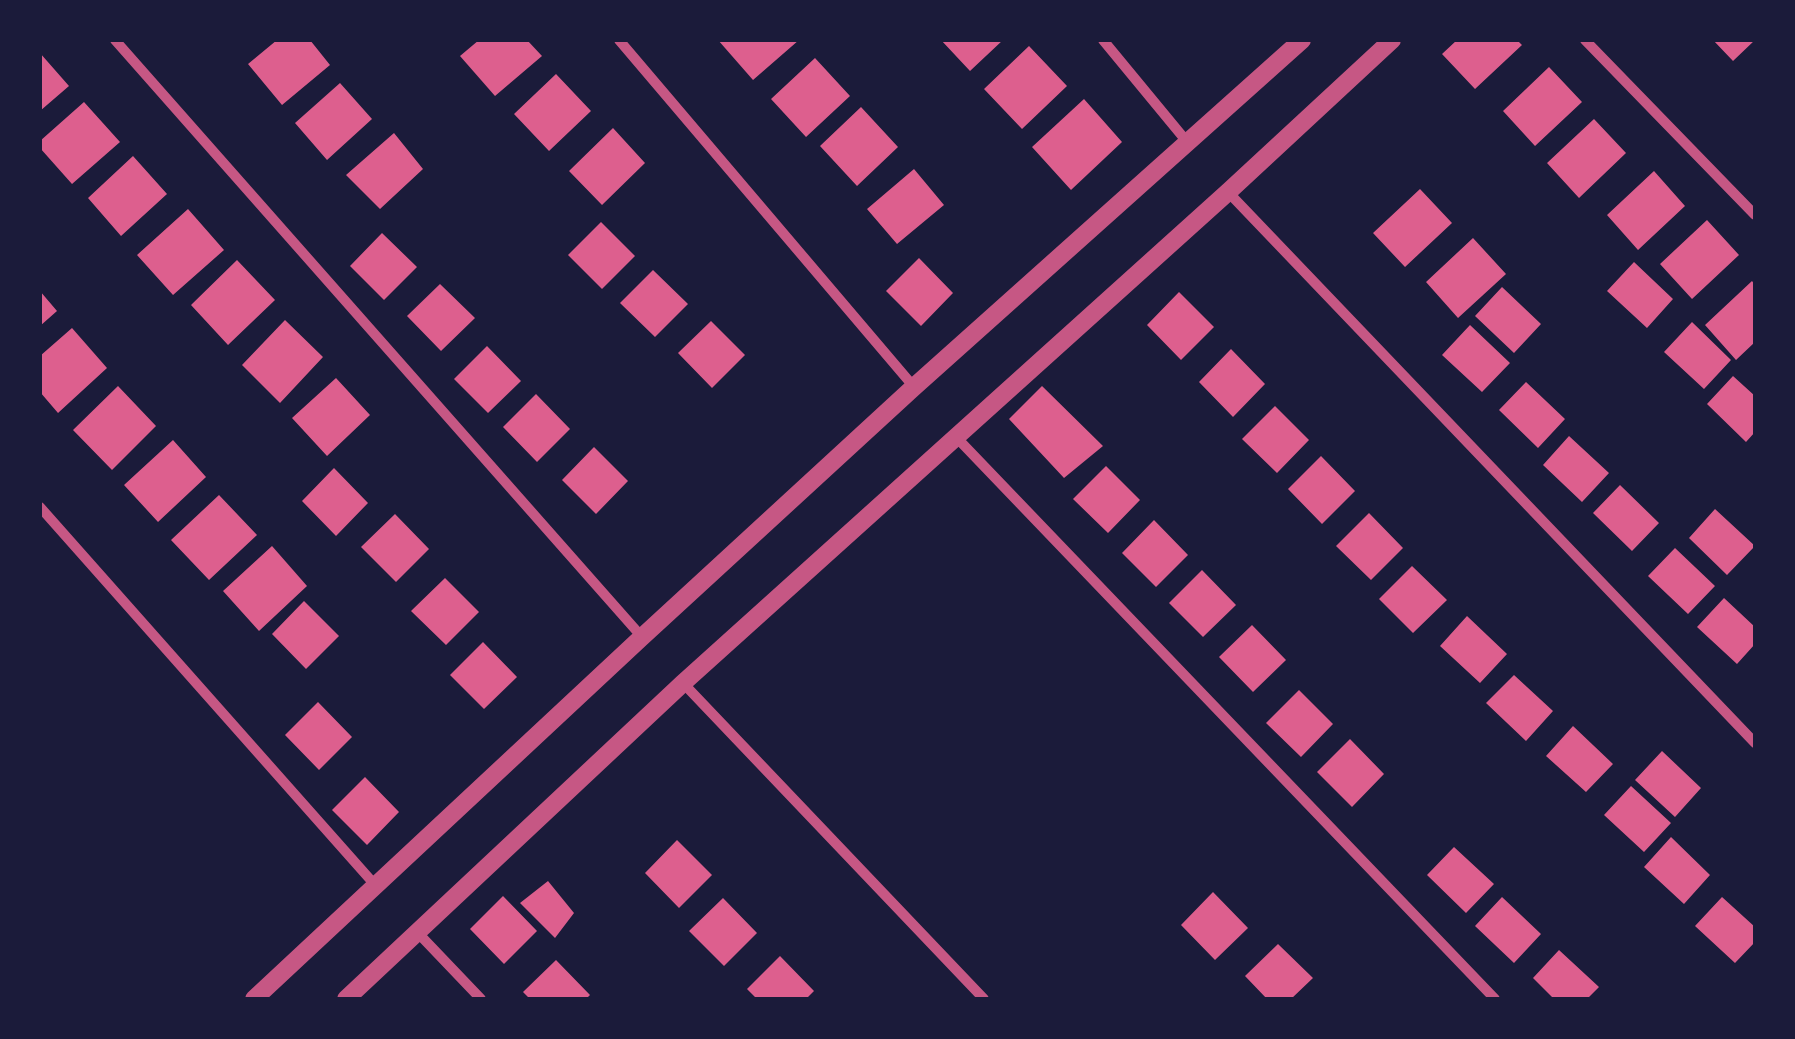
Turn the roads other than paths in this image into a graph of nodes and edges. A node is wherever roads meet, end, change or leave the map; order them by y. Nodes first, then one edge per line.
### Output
1 (116, 40) edge
2 (620, 40) edge
3 (1104, 40) edge
4 (1302, 40) edge
5 (1392, 40) edge
6 (1585, 40) edge
7 (1189, 144) junction
8 (1228, 192) junction
9 (1755, 215) edge
10 (914, 388) junction
11 (957, 438) junction
12 (40, 507) edge
13 (642, 638) junction
14 (682, 684) junction
15 (1755, 742) edge
16 (377, 886) junction
17 (418, 933) junction
18 (254, 999) edge
19 (346, 999) edge
20 (481, 999) edge
21 (984, 999) edge
22 (1494, 999) edge

1 - 13 street
2 - 10 street
3 - 7 street
4 - 7 street
5 - 8 street
6 - 9 street
7 - 10 street
8 - 11 street
8 - 15 street
10 - 13 street
11 - 14 street
11 - 22 street
12 - 16 street
13 - 16 street
14 - 17 street
14 - 21 street
16 - 18 street
17 - 19 street
17 - 20 street

